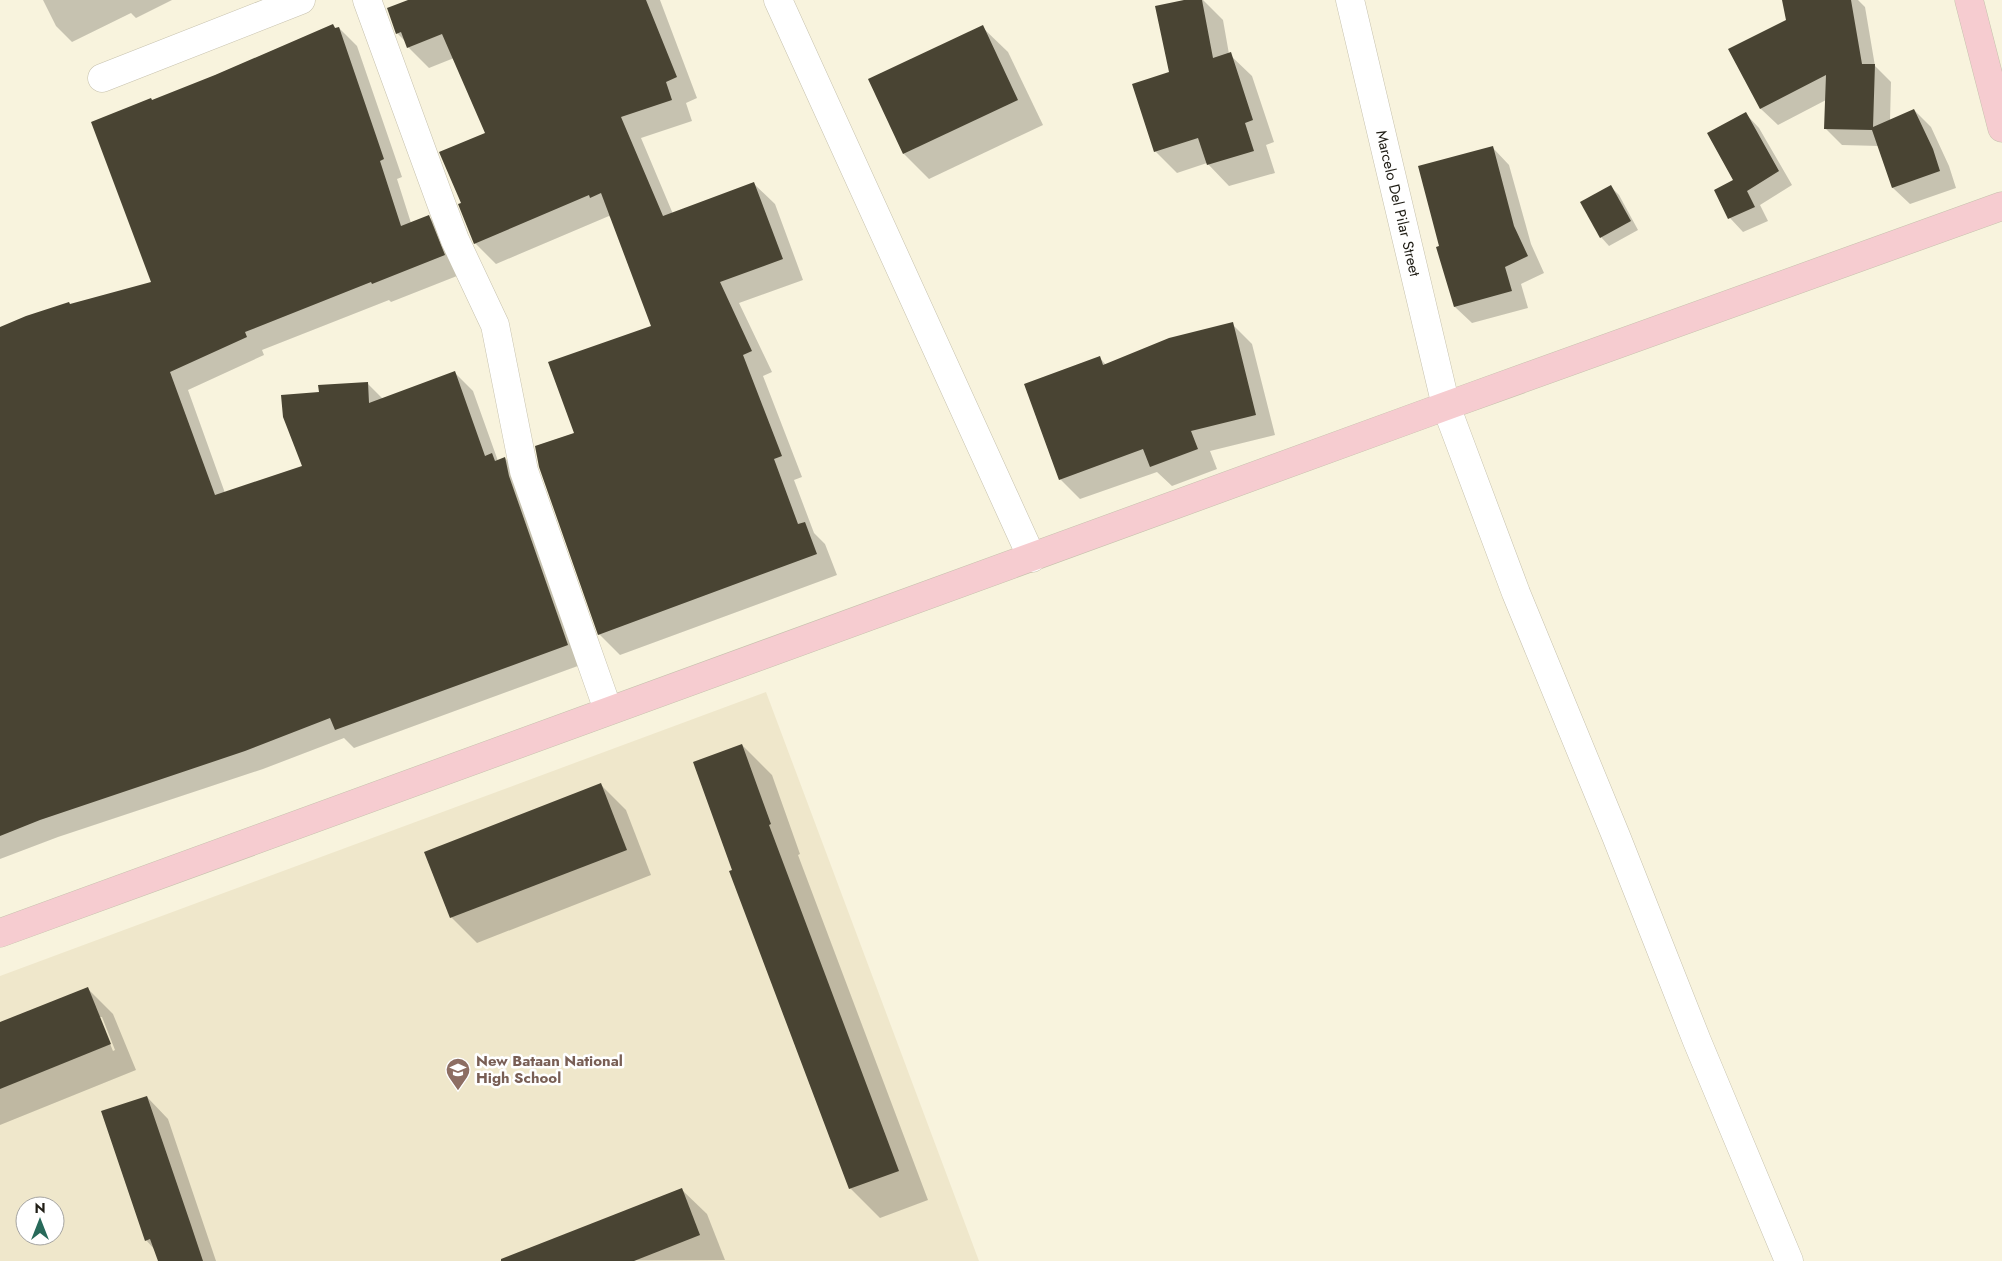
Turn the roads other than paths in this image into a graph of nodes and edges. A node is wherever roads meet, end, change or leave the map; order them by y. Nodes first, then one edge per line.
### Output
1 (301, 0) edge
2 (367, 0) edge
3 (778, 0) edge
4 (1350, 0) edge
5 (1969, 0) edge
6 (102, 78) dead end
7 (2002, 128) edge
8 (2002, 206) edge
9 (1446, 406) junction
10 (1032, 558) junction
11 (608, 710) junction
12 (0, 932) edge
13 (1789, 1261) edge

1 - 6 street
2 - 11 street
3 - 10 street
4 - 9 street, Marcelo Del Pilar Street
5 - 7 street
8 - 9 street
9 - 10 street
9 - 13 street, Marcelo Del Pilar Street
10 - 11 street
11 - 12 street

